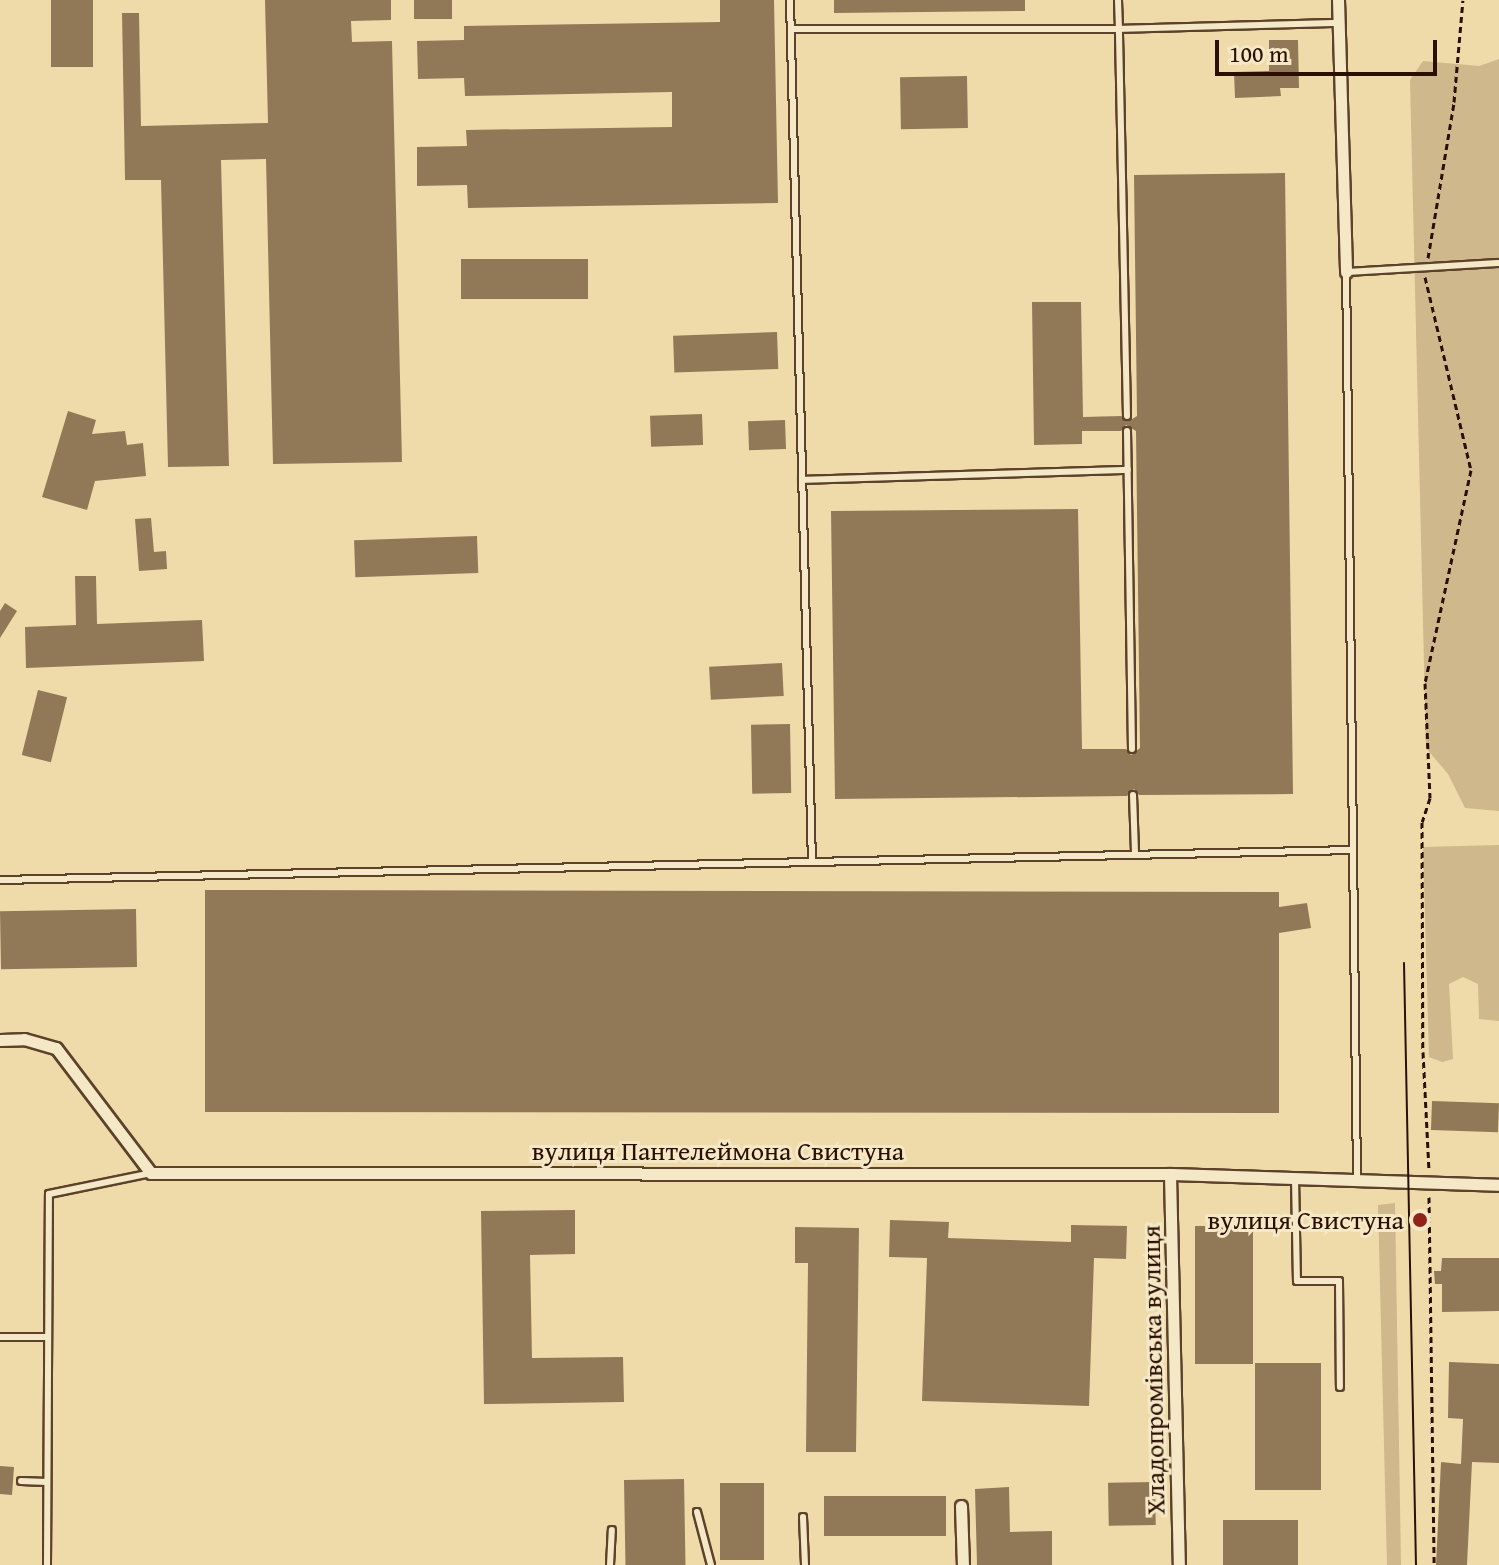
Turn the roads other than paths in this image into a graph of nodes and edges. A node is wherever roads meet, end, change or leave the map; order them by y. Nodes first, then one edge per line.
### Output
1 (790, 0) edge
2 (1118, 0) edge
3 (1338, 0) edge
4 (1339, 23) junction
5 (791, 29) junction
6 (1119, 29) junction
7 (1499, 263) edge
8 (1346, 272) junction
9 (1127, 416) dead end
10 (1127, 431) dead end
11 (1128, 470) junction
12 (802, 480) junction
13 (1132, 749) dead end
14 (1133, 795) dead end
15 (1353, 850) junction
16 (1135, 853) dead end
17 (812, 862) junction
18 (0, 880) edge
19 (0, 1040) edge
20 (151, 1173) junction
21 (1170, 1174) junction
22 (1295, 1178) junction
23 (1357, 1179) junction
24 (1499, 1185) edge
25 (0, 1337) edge
26 (48, 1337) junction
27 (1340, 1387) dead end
28 (21, 1481) dead end
29 (47, 1482) junction
30 (961, 1506) dead end
31 (697, 1512) dead end
32 (803, 1517) dead end
33 (612, 1530) dead end
34 (47, 1565) edge
35 (610, 1565) edge
36 (711, 1565) edge
37 (805, 1565) edge
38 (963, 1565) edge
39 (1179, 1565) edge

1 - 5 lane
2 - 6 lane
3 - 4 street
4 - 6 lane
4 - 8 street
5 - 6 lane
5 - 12 lane
6 - 9 lane
7 - 8 lane
8 - 15 lane
10 - 11 lane
11 - 12 lane
11 - 13 lane
12 - 17 lane
14 - 16 lane
15 - 17 lane
15 - 23 lane
17 - 18 lane
19 - 20 street
20 - 21 street, вулиця Пантелеймона Свистуна
20 - 26 lane
21 - 22 street, вулиця Пантелеймона Свистуна
21 - 39 street, Хладопромівська вулиця
22 - 23 street, вулиця Пантелеймона Свистуна
22 - 27 lane
23 - 24 street, вулиця Пантелеймона Свистуна
25 - 26 lane
26 - 29 lane
28 - 29 lane
29 - 34 lane
30 - 38 street
31 - 36 lane
32 - 37 lane
33 - 35 lane

